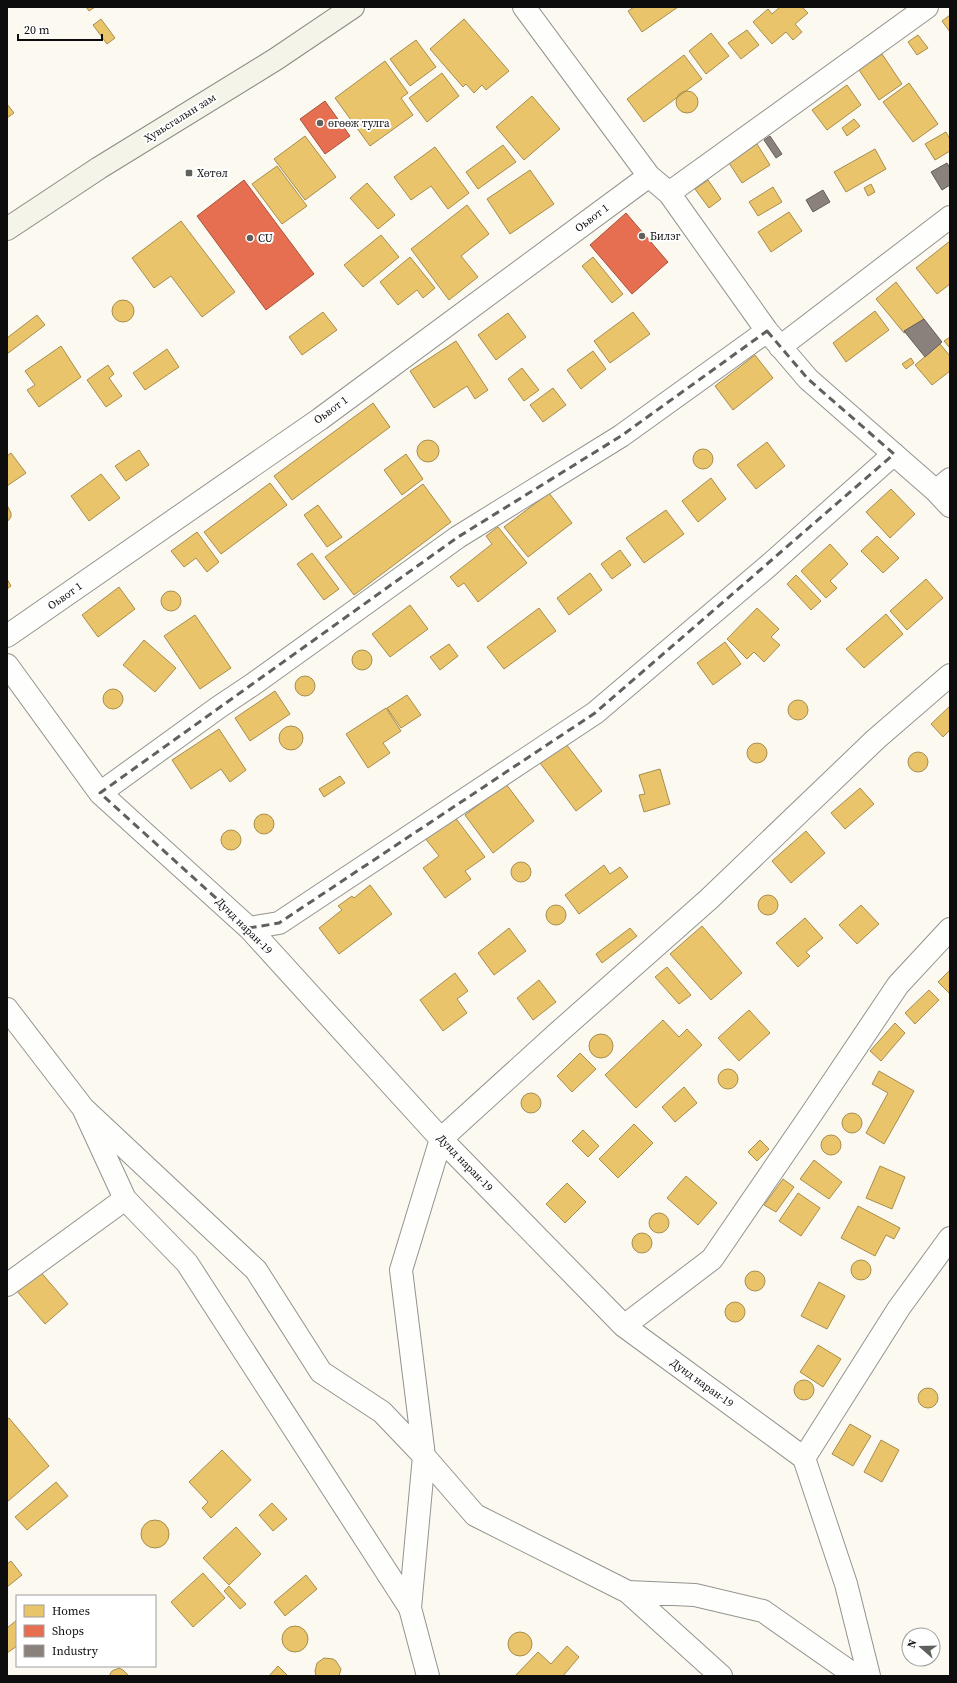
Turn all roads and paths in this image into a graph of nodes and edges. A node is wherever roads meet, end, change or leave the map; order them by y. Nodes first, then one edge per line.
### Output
1 (353, 7) edge
2 (524, 7) edge
3 (927, 7) edge
4 (648, 176) junction
5 (669, 193) junction
6 (950, 217) edge
7 (7, 230) edge
8 (774, 339) junction
9 (894, 454) junction
10 (945, 492) edge
11 (7, 636) edge
12 (7, 665) edge
13 (950, 675) edge
14 (100, 793) junction
15 (249, 928) junction
16 (950, 929) edge
17 (7, 1008) edge
18 (83, 1108) junction
19 (441, 1139) junction
20 (125, 1199) junction
21 (950, 1238) edge
22 (7, 1285) edge
23 (624, 1326) junction
24 (424, 1456) junction
25 (804, 1458) junction
26 (628, 1592) junction
27 (410, 1608) junction
28 (428, 1676) edge
29 (721, 1676) edge
30 (856, 1676) edge
31 (868, 1676) edge

1 - 7 main road, Хувьсгалын зам
2 - 4 street
3 - 5 street
4 - 5 street
4 - 11 street, Оьвот 1
5 - 8 street
6 - 8 street
8 - 9 street
8 - 14 street
9 - 10 street
9 - 15 street
12 - 14 street, Дунд наран-19
13 - 19 street
14 - 15 street, Дунд наран-19
15 - 19 street, Дунд наран-19
16 - 23 street
17 - 18 street
18 - 20 street
18 - 24 street
19 - 23 street, Дунд наран-19
19 - 24 street
20 - 22 street
20 - 27 street
21 - 25 street
23 - 25 street, Дунд наран-19
24 - 26 street
24 - 27 street
25 - 31 street
26 - 29 street
26 - 30 street
27 - 28 street

